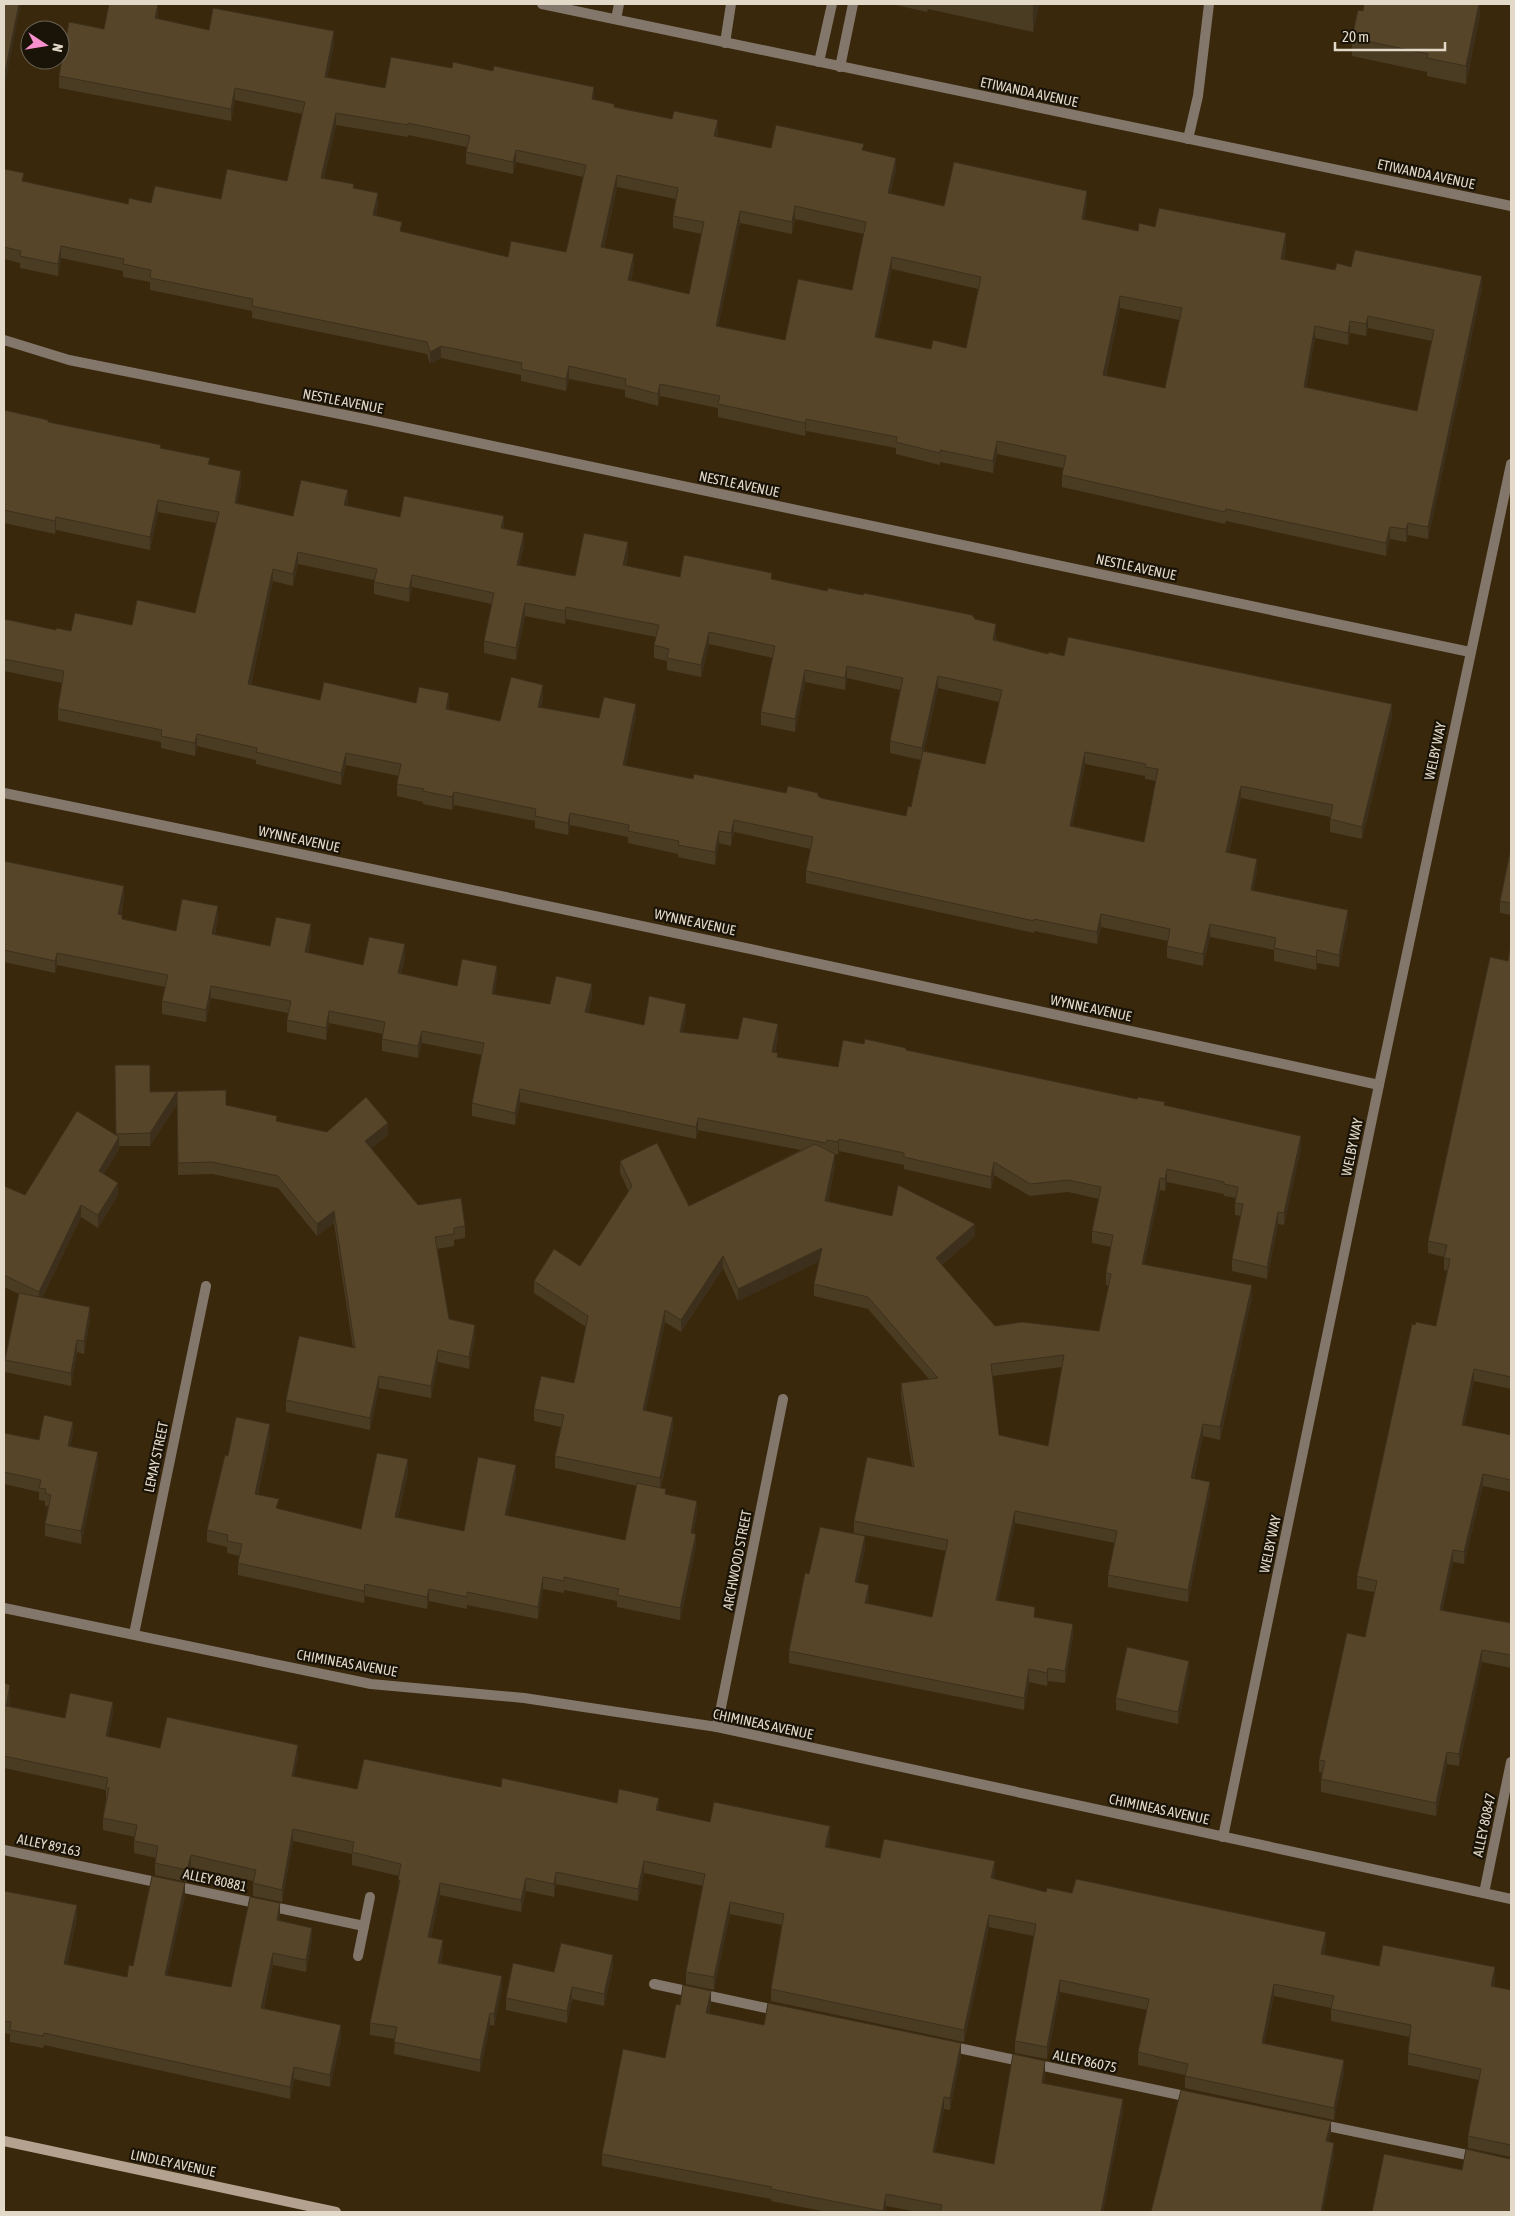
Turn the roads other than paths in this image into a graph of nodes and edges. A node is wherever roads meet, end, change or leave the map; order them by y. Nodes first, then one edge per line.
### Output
1 (542, 4) edge
2 (620, 4) edge
3 (731, 4) edge
4 (832, 4) edge
5 (853, 4) edge
6 (1209, 4) edge
7 (616, 20) junction
8 (725, 43) junction
9 (819, 62) junction
10 (840, 66) junction
11 (1188, 139) junction
12 (1511, 206) edge
13 (4, 340) edge
14 (1511, 464) edge
15 (1470, 652) junction
16 (4, 793) edge
17 (1379, 1085) junction
18 (206, 1286) dead end
19 (783, 1399) dead end
20 (4, 1608) edge
21 (134, 1634) junction
22 (717, 1727) junction
23 (1511, 1762) edge
24 (1224, 1836) junction
25 (4, 1850) edge
26 (88, 1868) joint
27 (1484, 1893) junction
28 (370, 1897) dead end
29 (1511, 1899) edge
30 (364, 1926) junction
31 (358, 1956) dead end
32 (654, 1984) dead end
33 (790, 2013) edge
34 (936, 2043) edge
35 (1209, 2101) edge
36 (1307, 2121) edge
37 (4, 2141) edge
38 (1492, 2160) edge
39 (336, 2212) edge

1 - 7 street, ETIWANDA AVENUE
2 - 7 street
3 - 8 street
4 - 9 street
5 - 10 street
6 - 11 street
7 - 8 street, ETIWANDA AVENUE
8 - 9 street, ETIWANDA AVENUE
9 - 10 street, ETIWANDA AVENUE
10 - 11 street, ETIWANDA AVENUE
11 - 12 street, ETIWANDA AVENUE
13 - 15 street, NESTLE AVENUE
14 - 15 street, WELBY WAY
15 - 17 street, WELBY WAY
16 - 17 street, WYNNE AVENUE
17 - 24 street, WELBY WAY
18 - 21 street, LEMAY STREET
19 - 22 street, ARCHWOOD STREET
20 - 21 street, CHIMINEAS AVENUE
21 - 22 street, CHIMINEAS AVENUE
22 - 24 street, CHIMINEAS AVENUE
23 - 27 street, ALLEY 80847
24 - 27 street, CHIMINEAS AVENUE
25 - 26 street, ALLEY 89163
26 - 30 street, ALLEY 80881
27 - 29 street, CHIMINEAS AVENUE
28 - 30 street
30 - 31 street
32 - 33 street
34 - 35 street, ALLEY 86075
36 - 38 street
37 - 39 main road, LINDLEY AVENUE

